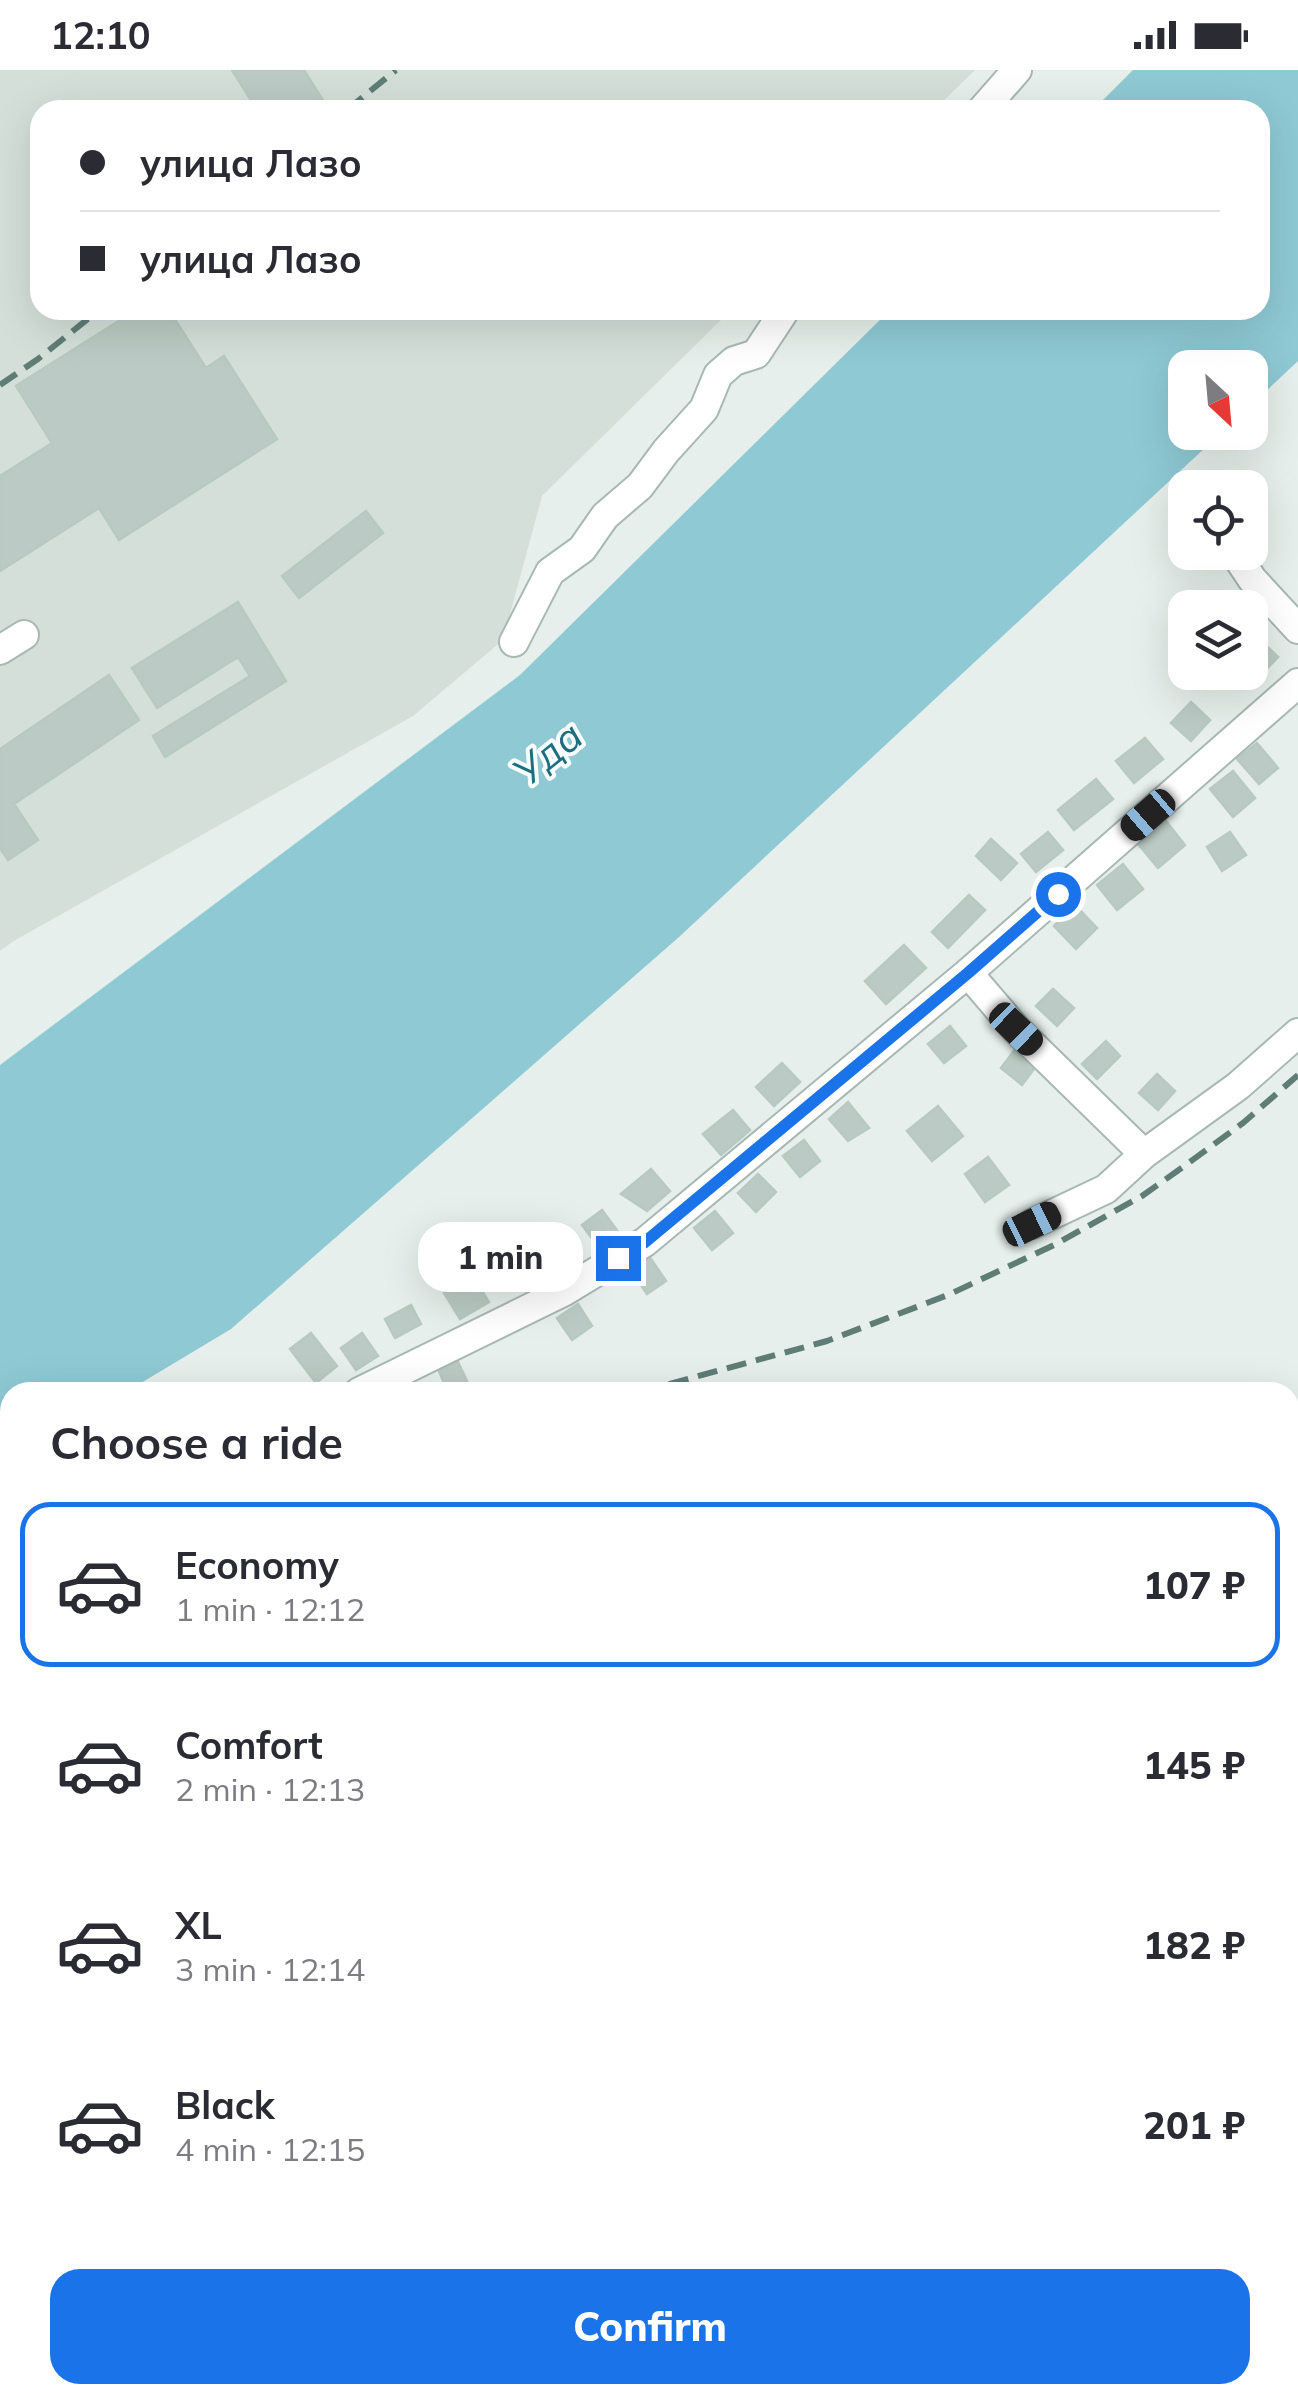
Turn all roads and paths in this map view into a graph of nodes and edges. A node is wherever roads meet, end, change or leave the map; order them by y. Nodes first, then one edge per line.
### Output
1 (1018, 70) edge
2 (991, 100) edge
3 (779, 320) edge
4 (1246, 570) edge
5 (1298, 628) edge
6 (24, 634) dead end
7 (514, 642) dead end
8 (0, 650) edge
9 (1298, 683) edge
10 (968, 973) junction
11 (1298, 1032) edge
12 (1144, 1154) junction
13 (1032, 1224) dead end
14 (379, 1382) edge

1 - 2 street
3 - 7 street
4 - 5 street
6 - 8 street
9 - 10 street
10 - 12 street
10 - 14 street
11 - 12 street
12 - 13 street

